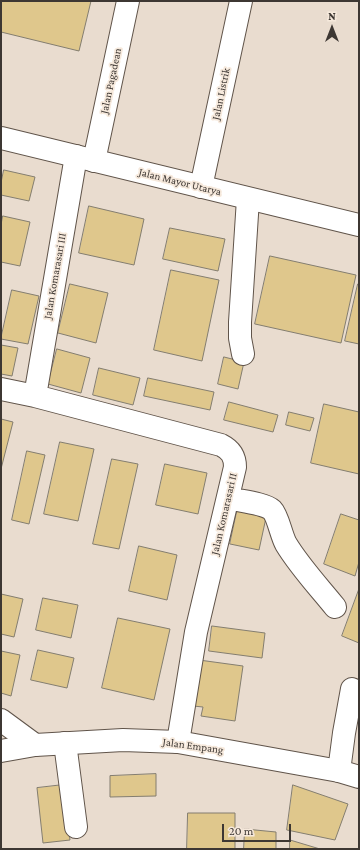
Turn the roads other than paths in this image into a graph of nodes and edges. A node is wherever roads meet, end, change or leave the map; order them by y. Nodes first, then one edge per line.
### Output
1 (128, 1) edge
2 (241, 1) edge
3 (1, 138) edge
4 (85, 159) junction
5 (201, 187) junction
6 (248, 198) junction
7 (359, 225) edge
8 (243, 354) dead end
9 (1, 389) edge
10 (35, 396) junction
11 (228, 498) junction
12 (335, 607) dead end
13 (352, 689) dead end
14 (1, 720) edge
15 (178, 742) junction
16 (65, 743) junction
17 (36, 745) junction
18 (1, 751) edge
19 (349, 774) edge
20 (76, 828) dead end

1 - 4 street, Jalan Pagadean
2 - 5 street, Jalan Listrik
3 - 4 street, Jalan Mayor Utarya
4 - 5 street, Jalan Mayor Utarya
4 - 10 street, Jalan Komarasari III
5 - 6 street, Jalan Mayor Utarya
6 - 7 street, Jalan Mayor Utarya
6 - 8 street
9 - 10 street, Jalan Komarasari II
10 - 11 street, Jalan Komarasari II
11 - 12 street
11 - 15 street, Jalan Komarasari II
13 - 19 street
14 - 17 street
15 - 16 street, Jalan Empang
15 - 19 street, Jalan Empang
16 - 17 street, Jalan Empang
16 - 20 street
17 - 18 street, Jalan Empang

